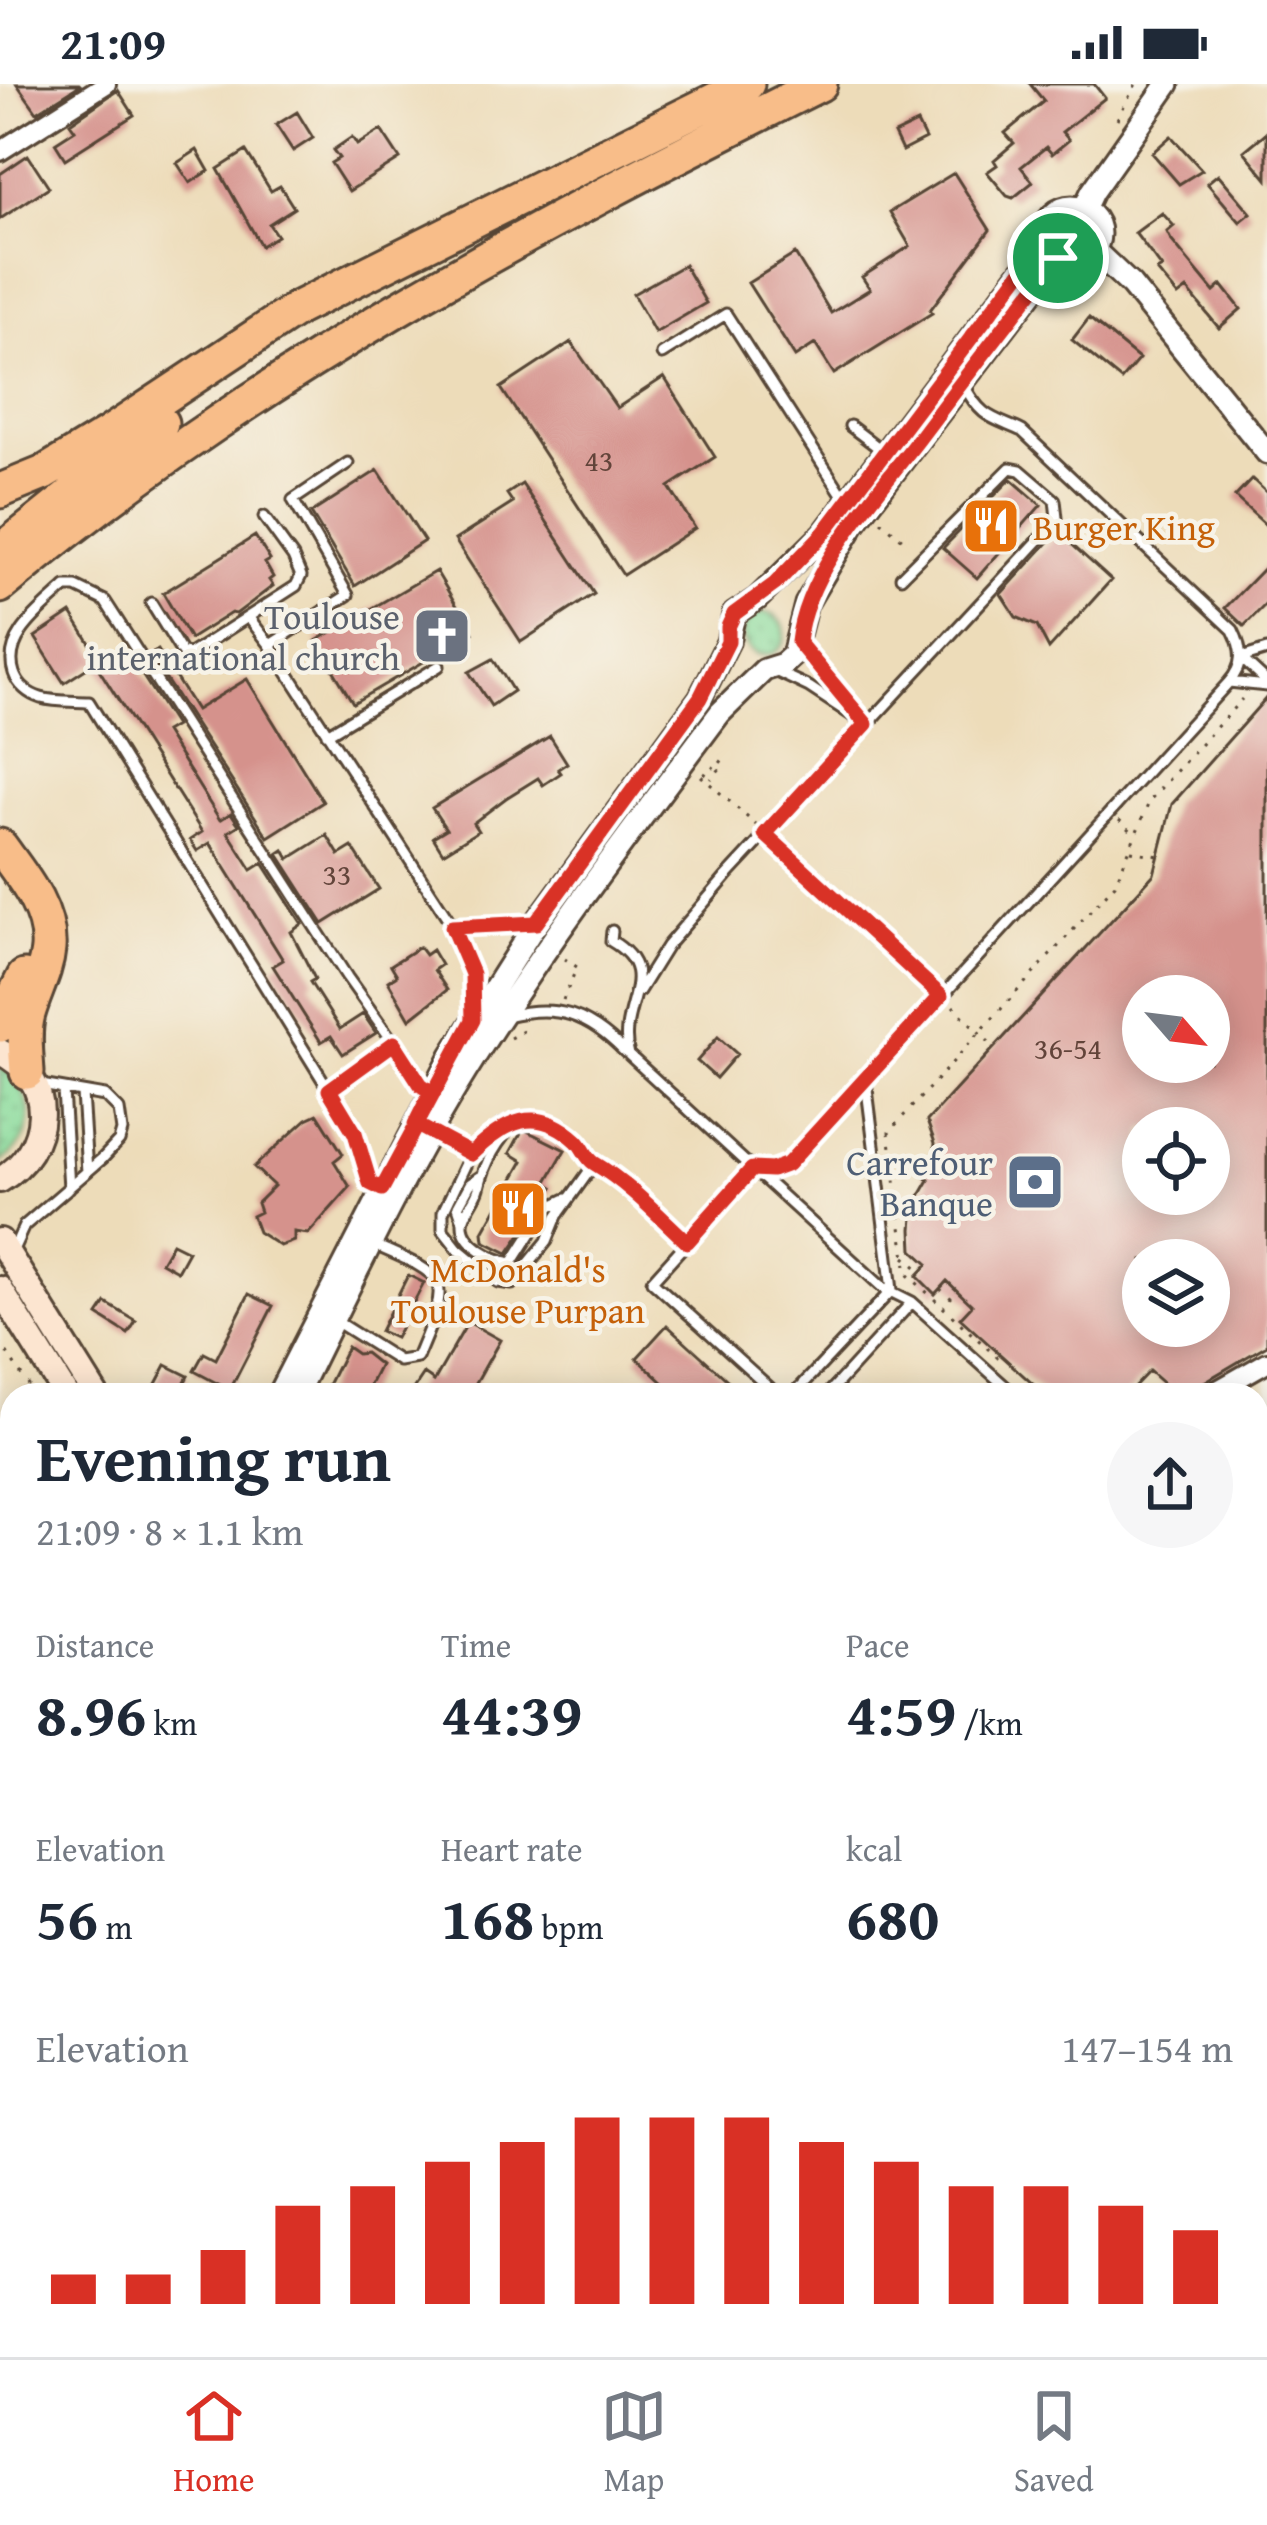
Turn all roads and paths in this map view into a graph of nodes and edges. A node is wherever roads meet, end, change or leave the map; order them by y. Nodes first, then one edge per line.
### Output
1 (106, 84) edge
2 (747, 84) edge
3 (820, 84) edge
4 (1168, 84) edge
5 (0, 151) edge
6 (1075, 181) dead end
7 (1084, 209) junction
8 (1055, 212) junction
9 (426, 244) junction
10 (1051, 249) junction
11 (1094, 250) junction
12 (662, 354) dead end
13 (962, 381) junction
14 (850, 426) dead end
15 (884, 452) junction
16 (1267, 453) edge
17 (348, 463) dead end
18 (123, 485) junction
19 (0, 491) edge
20 (856, 505) junction
21 (264, 517) dead end
22 (904, 540) dead end
23 (0, 552) edge
24 (902, 577) dead end
25 (0, 586) edge
26 (757, 599) junction
27 (151, 603) dead end
28 (0, 614) edge
29 (249, 618) junction
30 (798, 635) junction
31 (728, 642) junction
32 (270, 645) junction
33 (1267, 650) edge
34 (1241, 658) junction
35 (439, 666) dead end
36 (767, 670) junction
37 (1228, 682) junction
38 (1264, 683) edge
39 (855, 716) junction
40 (866, 724) junction
41 (327, 734) junction
42 (710, 781) junction
43 (1118, 819) dead end
44 (765, 834) junction
45 (1136, 835) junction
46 (0, 846) edge
47 (1130, 850) junction
48 (1159, 856) dead end
49 (0, 881) edge
50 (536, 923) junction
51 (452, 927) junction
52 (612, 931) dead end
53 (941, 996) junction
54 (630, 1006) junction
55 (501, 1017) junction
56 (473, 1020) junction
57 (0, 1024) edge
58 (979, 1033) junction
59 (394, 1043) junction
60 (994, 1047) dead end
61 (628, 1055) junction
62 (36, 1077) edge
63 (866, 1080) junction
64 (329, 1090) junction
65 (431, 1092) junction
66 (82, 1093) junction
67 (521, 1119) junction
68 (423, 1128) junction
69 (471, 1154) junction
70 (589, 1161) junction
71 (752, 1169) junction
72 (87, 1172) junction
73 (1, 1182) edge
74 (69, 1188) junction
75 (382, 1189) junction
76 (569, 1197) junction
77 (687, 1242) junction
78 (372, 1244) junction
79 (5, 1248) edge
80 (905, 1257) junction
81 (921, 1271) dead end
82 (940, 1288) dead end
83 (0, 1289) edge
84 (892, 1290) junction
85 (912, 1302) junction
86 (943, 1308) junction
87 (334, 1320) junction
88 (0, 1343) edge
89 (1267, 1362) edge
90 (1006, 1366) dead end
91 (1022, 1380) dead end
92 (27, 1383) edge
93 (59, 1383) edge
94 (89, 1383) edge
95 (284, 1383) edge
96 (302, 1383) edge
97 (765, 1383) edge
98 (805, 1383) edge
99 (838, 1383) edge
100 (1002, 1383) edge
101 (1025, 1383) edge
102 (1230, 1383) edge

1 - 5 street
2 - 9 highway
3 - 18 highway
4 - 7 street
6 - 8 path
7 - 8 street
7 - 11 street
8 - 10 street
9 - 19 highway
9 - 23 highway
10 - 11 street
10 - 13 street
10 - 15 street
11 - 16 street
12 - 20 lane
13 - 20 street
13 - 34 lane
14 - 15 lane
15 - 20 street
17 - 32 lane
18 - 25 highway
18 - 28 highway
20 - 22 path
20 - 26 street
20 - 30 street
21 - 29 lane
24 - 40 lane
26 - 30 street
26 - 31 street
27 - 29 lane
29 - 32 lane
30 - 36 street
30 - 39 lane
31 - 36 street
31 - 50 street
32 - 41 lane
33 - 34 lane
34 - 37 lane
34 - 38 lane
35 - 41 lane
36 - 39 lane
36 - 55 street
37 - 38 lane
37 - 53 lane
38 - 45 path
39 - 40 lane
40 - 44 lane
41 - 51 lane
42 - 42 path
42 - 44 path
43 - 45 path
44 - 53 path
44 - 54 lane
45 - 47 path
46 - 62 highway
47 - 48 path
47 - 58 path
49 - 57 highway
50 - 51 lane
50 - 56 street
51 - 56 lane
52 - 54 lane
53 - 58 path
53 - 63 lane
54 - 61 lane
55 - 61 lane
55 - 68 street
56 - 65 street
58 - 60 path
58 - 80 path
59 - 64 lane
59 - 64 lane
59 - 65 lane
61 - 71 lane
62 - 66 lane
62 - 73 main road
62 - 74 lane
63 - 71 lane
63 - 84 lane
64 - 75 lane
65 - 68 street
66 - 72 lane
66 - 72 lane
67 - 69 lane
67 - 70 lane
67 - 76 lane
68 - 69 lane
68 - 75 street
68 - 78 street
69 - 76 lane
70 - 76 lane
70 - 77 lane
71 - 77 lane
71 - 84 lane
72 - 74 lane
74 - 79 lane
75 - 95 street
77 - 97 lane
78 - 87 street
78 - 87 lane
79 - 94 main road
80 - 81 path
80 - 86 path
82 - 86 path
83 - 93 main road
84 - 85 lane
84 - 98 lane
85 - 99 lane
85 - 100 lane
86 - 90 path
87 - 96 street
88 - 92 path
89 - 102 street
91 - 101 path

